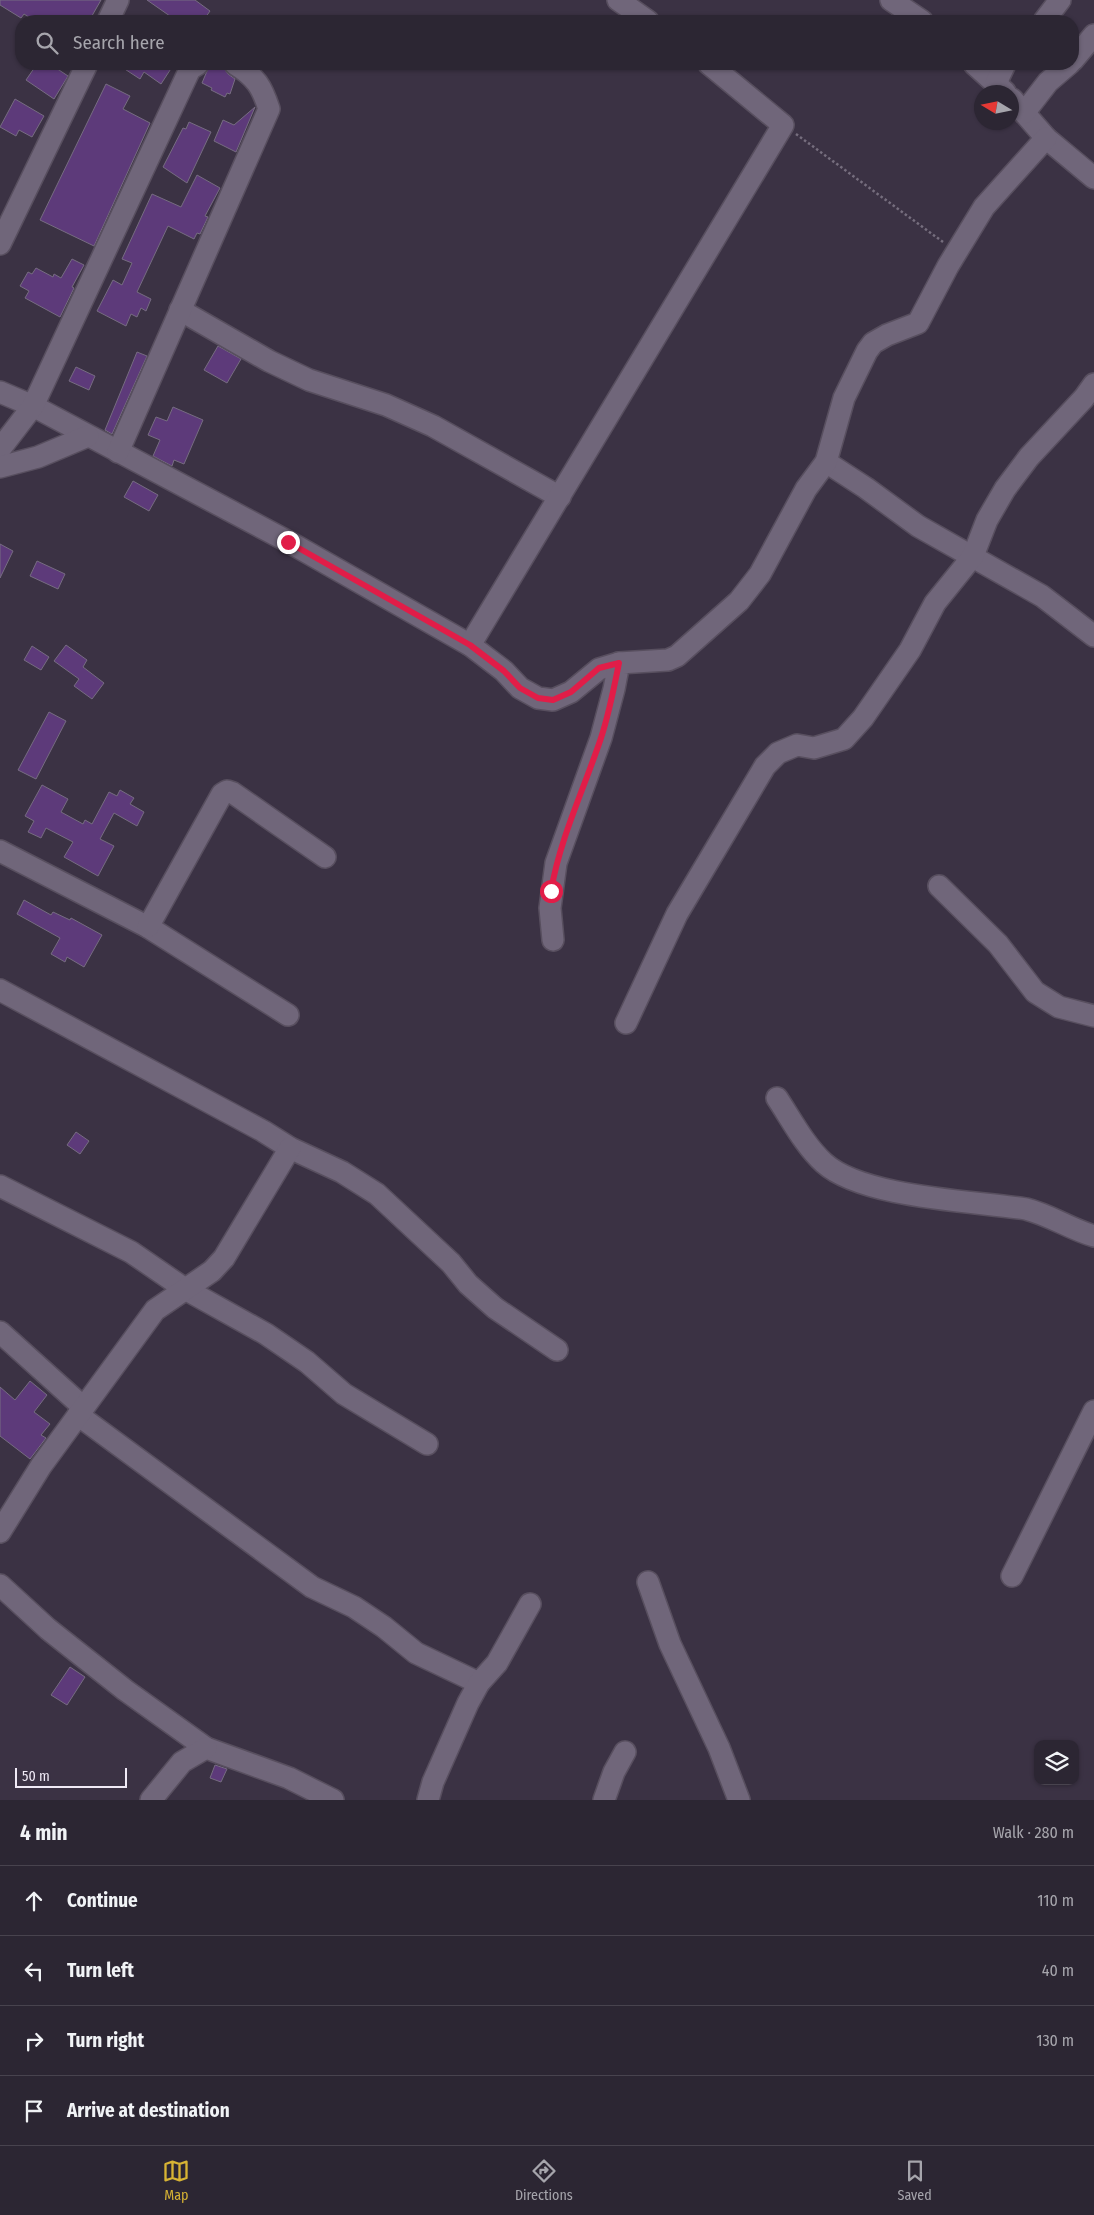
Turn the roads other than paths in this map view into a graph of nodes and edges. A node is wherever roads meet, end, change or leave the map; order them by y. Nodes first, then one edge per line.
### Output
1 (118, 0) edge
2 (618, 0) edge
3 (892, 0) edge
4 (1060, 0) edge
5 (111, 15) edge
6 (639, 15) edge
7 (913, 15) edge
8 (1049, 15) edge
9 (1094, 35) edge
10 (1079, 53) edge
11 (85, 70) edge
12 (190, 70) edge
13 (245, 70) edge
14 (716, 70) edge
15 (981, 70) edge
16 (1004, 70) edge
17 (1062, 70) edge
18 (998, 85) edge
19 (1002, 85) edge
20 (1019, 105) edge
21 (1019, 107) edge
22 (1046, 138) junction
23 (1094, 178) edge
24 (0, 244) edge
25 (180, 310) junction
26 (0, 392) edge
27 (1091, 396) edge
28 (33, 406) junction
29 (88, 436) junction
30 (0, 449) edge
31 (118, 452) junction
32 (826, 462) junction
33 (0, 467) edge
34 (560, 497) junction
35 (972, 556) junction
36 (1094, 636) edge
37 (470, 645) junction
38 (619, 663) junction
39 (0, 851) edge
40 (325, 857) dead end
41 (939, 886) dead end
42 (148, 927) junction
43 (553, 940) dead end
44 (0, 990) edge
45 (288, 1015) dead end
46 (1094, 1016) edge
47 (626, 1023) dead end
48 (777, 1098) dead end
49 (290, 1148) junction
50 (0, 1186) edge
51 (1094, 1236) edge
52 (185, 1289) junction
53 (0, 1332) edge
54 (557, 1350) dead end
55 (80, 1411) junction
56 (1094, 1411) edge
57 (427, 1444) dead end
58 (0, 1532) edge
59 (1012, 1576) dead end
60 (648, 1582) dead end
61 (0, 1584) edge
62 (530, 1604) dead end
63 (479, 1682) junction
64 (184, 1730) junction
65 (206, 1748) junction
66 (625, 1752) dead end
67 (182, 1762) junction
68 (151, 1800) edge
69 (333, 1800) edge
70 (428, 1800) edge
71 (604, 1800) edge
72 (739, 1800) edge

1 - 5 street
2 - 6 street
3 - 7 street
4 - 8 street
9 - 10 street
11 - 24 street
12 - 28 street
13 - 25 street
14 - 34 street
15 - 18 street
16 - 19 street
17 - 20 street
21 - 22 street
22 - 23 street
22 - 32 street
25 - 31 street
25 - 34 street
26 - 28 street
27 - 35 street
28 - 29 street
28 - 30 street
29 - 31 street
29 - 33 street
31 - 37 street
32 - 35 street
32 - 38 street
34 - 37 street
35 - 36 street
35 - 47 street
37 - 38 street
38 - 43 street
39 - 42 street
40 - 42 street
41 - 46 street
42 - 45 street
44 - 49 street
48 - 51 street
49 - 52 street
49 - 54 street
50 - 52 street
52 - 55 street
52 - 57 street
53 - 55 street
55 - 58 street
55 - 63 street
56 - 59 street
60 - 72 street
61 - 64 street
62 - 63 street
63 - 70 street
64 - 65 street
64 - 67 street
65 - 67 street
65 - 69 street
66 - 71 street
67 - 68 street

